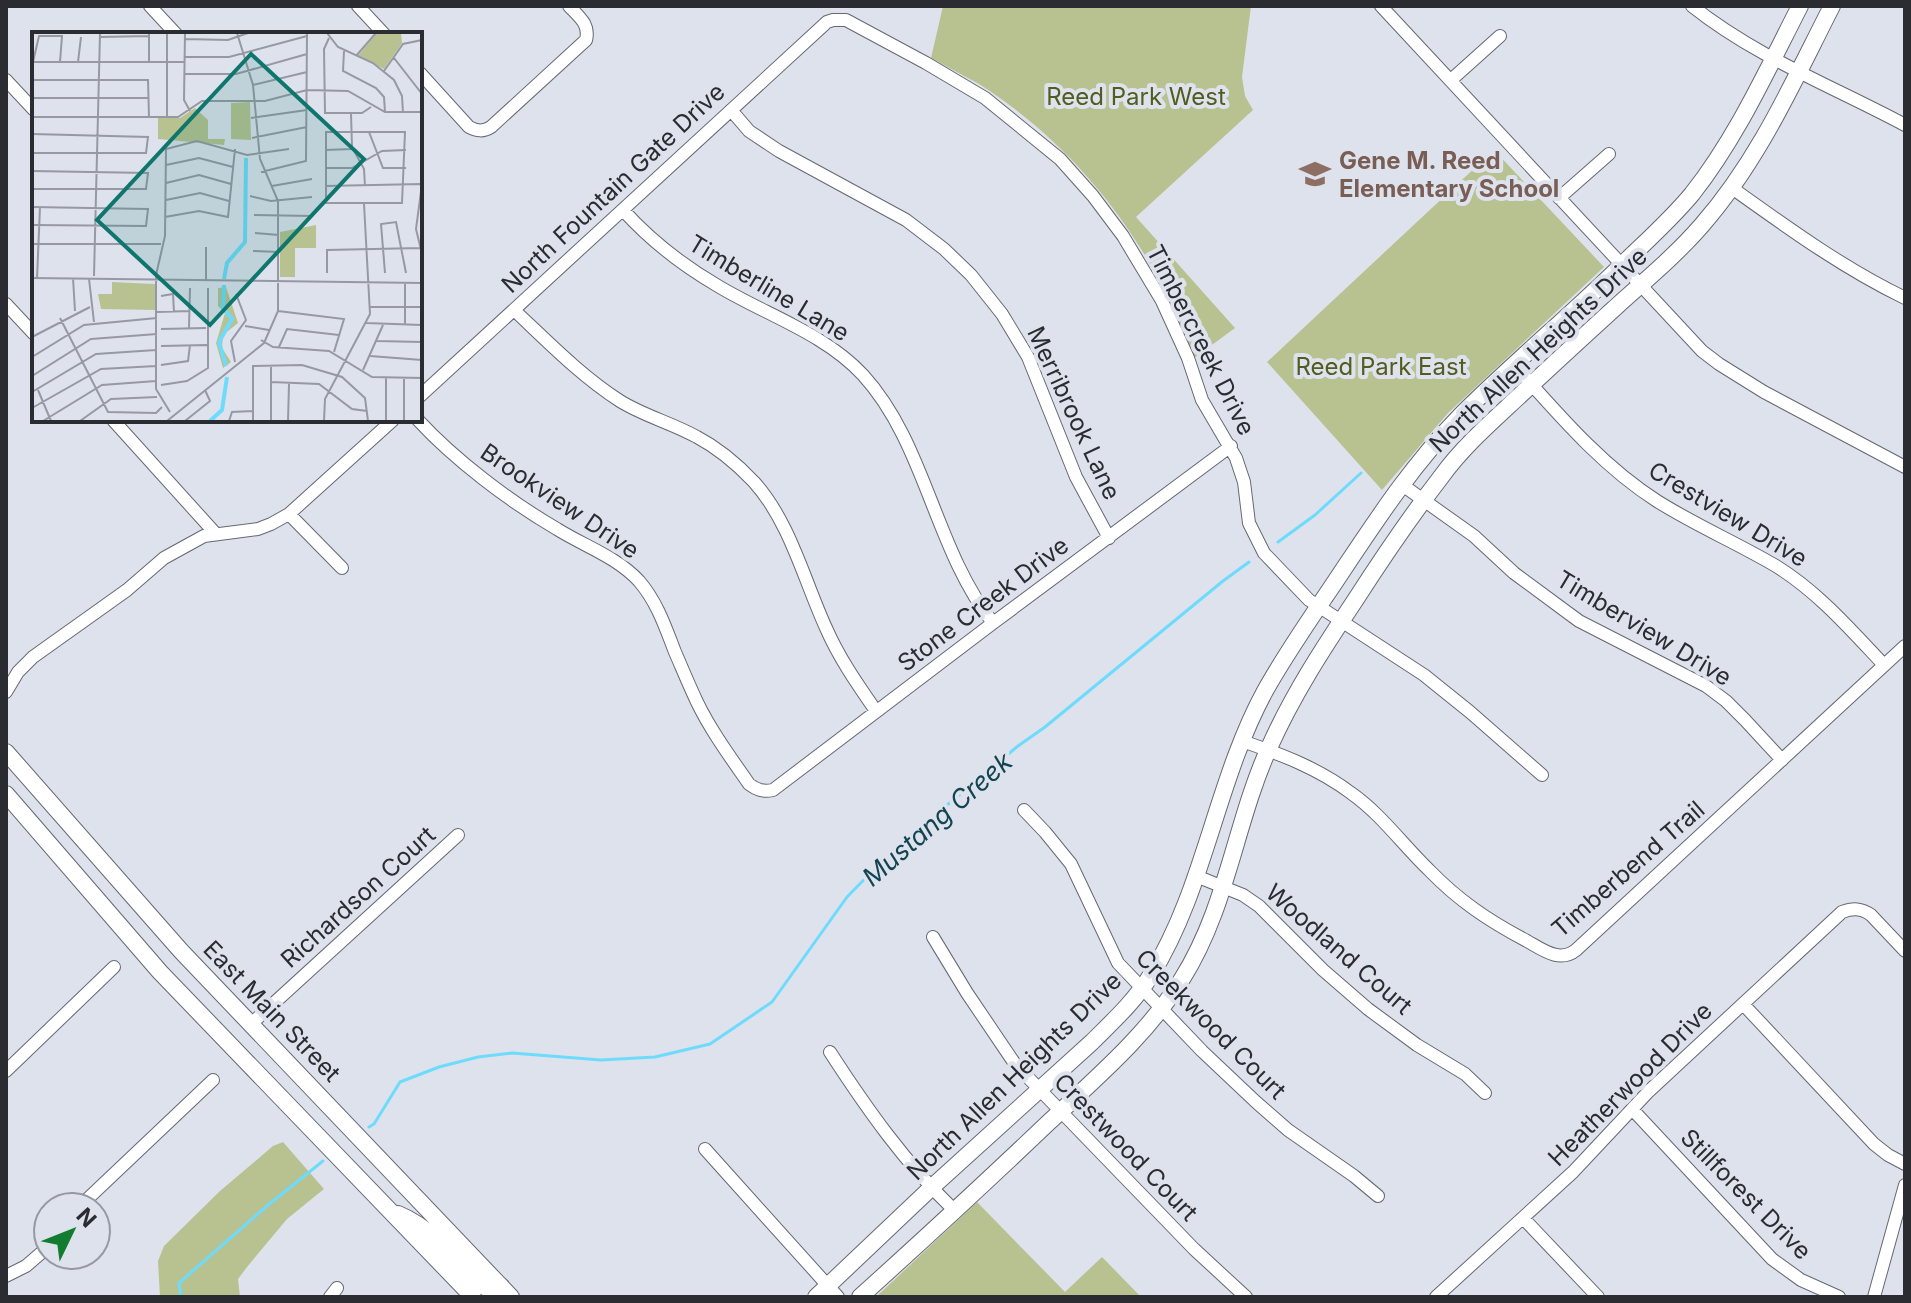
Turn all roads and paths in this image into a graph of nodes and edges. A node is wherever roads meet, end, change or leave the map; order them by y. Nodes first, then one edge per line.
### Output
1 (150, 6) edge
2 (358, 6) edge
3 (569, 6) edge
4 (1381, 6) edge
5 (1692, 6) edge
6 (1800, 6) edge
7 (1832, 6) edge
8 (840, 19) joint
9 (174, 32) edge
10 (382, 32) edge
11 (1500, 36) dead end
12 (1773, 58) junction
13 (1798, 72) junction
14 (422, 75) edge
15 (6, 80) edge
16 (1451, 80) junction
17 (32, 108) edge
18 (731, 110) junction
19 (1905, 125) edge
20 (1609, 154) dead end
21 (1732, 188) junction
22 (1559, 198) junction
23 (623, 210) junction
24 (1622, 266) junction
25 (1640, 286) junction
26 (1905, 298) edge
27 (6, 304) edge
28 (514, 310) junction
29 (32, 332) edge
30 (1515, 366) junction
31 (1531, 385) junction
32 (422, 394) edge
33 (115, 422) edge
34 (391, 422) edge
35 (420, 422) edge
36 (1231, 446) junction
37 (1905, 467) edge
38 (1401, 484) junction
39 (1424, 501) junction
40 (289, 514) junction
41 (215, 533) junction
42 (1109, 538) junction
43 (342, 568) dead end
44 (1318, 606) junction
45 (1341, 620) junction
46 (993, 623) junction
47 (1905, 646) edge
48 (1884, 665) junction
49 (12, 674) edge
50 (6, 692) edge
51 (876, 711) junction
52 (1242, 741) junction
53 (1268, 750) junction
54 (6, 752) edge
55 (1782, 760) junction
56 (1542, 775) dead end
57 (760, 791) joint
58 (6, 794) edge
59 (1024, 810) dead end
60 (458, 835) dead end
61 (1196, 876) junction
62 (1223, 886) junction
63 (933, 937) dead end
64 (1905, 951) edge
65 (114, 967) dead end
66 (1142, 989) junction
67 (1743, 1004) junction
68 (1162, 1008) junction
69 (251, 1024) junction
70 (830, 1052) dead end
71 (6, 1071) edge
72 (213, 1080) dead end
73 (1041, 1090) junction
74 (1485, 1093) dead end
75 (1632, 1109) junction
76 (1061, 1111) junction
77 (705, 1149) dead end
78 (1905, 1164) edge
79 (1905, 1185) edge
80 (931, 1188) junction
81 (96, 1191) edge
82 (1378, 1196) dead end
83 (390, 1210) junction
84 (955, 1211) junction
85 (1523, 1218) junction
86 (32, 1261) edge
87 (6, 1276) edge
88 (506, 1291) edge
89 (827, 1293) edge
90 (473, 1297) edge
91 (860, 1297) edge
92 (1246, 1297) edge
93 (1436, 1297) edge
94 (1598, 1297) edge
95 (1839, 1297) edge
96 (1874, 1297) edge

1 - 9 street
2 - 10 street
3 - 14 street
4 - 16 street
5 - 12 street
6 - 12 main road, North Allen Heights Drive
7 - 13 main road, North Allen Heights Drive
8 - 18 street, North Fountain Gate Drive
8 - 36 street, Timbercreek Drive
11 - 16 street
12 - 13 street
12 - 24 main road, North Allen Heights Drive
13 - 19 street
13 - 21 main road, North Allen Heights Drive
15 - 17 street
16 - 22 street
18 - 23 street, North Fountain Gate Drive
18 - 42 street, Merribrook Lane
20 - 22 street
21 - 25 main road, North Allen Heights Drive
21 - 26 street
22 - 24 street
23 - 28 street, North Fountain Gate Drive
23 - 46 street, Timberline Lane
24 - 25 street
24 - 30 main road, North Allen Heights Drive
25 - 31 main road, North Allen Heights Drive
25 - 37 street
27 - 29 street
28 - 32 street, North Fountain Gate Drive
28 - 51 street
30 - 31 street, Crestview Drive
30 - 38 main road, North Allen Heights Drive
31 - 39 main road, North Allen Heights Drive
31 - 48 street, Crestview Drive
33 - 41 street
34 - 40 street
35 - 57 street, Brookview Drive
36 - 42 street, Stone Creek Drive
36 - 44 street, Timbercreek Drive
38 - 39 street, Timberview Drive
38 - 44 main road, North Allen Heights Drive
39 - 45 main road, North Allen Heights Drive
39 - 55 street, Timberview Drive
40 - 41 street
40 - 43 street
41 - 49 street
42 - 46 street, Stone Creek Drive
44 - 45 street, Timbercreek Drive
44 - 52 main road, North Allen Heights Drive
45 - 53 main road, North Allen Heights Drive
45 - 56 street, Timbercreek Drive
46 - 51 street, Stone Creek Drive
47 - 48 street, Timberbend Trail
48 - 55 street, Timberbend Trail
49 - 50 street
51 - 57 street, Stone Creek Drive
52 - 53 street, Timberbend Trail
52 - 61 main road, North Allen Heights Drive
53 - 55 street, Timberbend Trail
53 - 62 main road, North Allen Heights Drive
54 - 69 main road, East Main Street
58 - 83 main road
59 - 66 street, Creekwood Court
60 - 69 street, Richardson Court
61 - 62 street, Woodland Court
61 - 66 main road, North Allen Heights Drive
62 - 68 main road, North Allen Heights Drive
62 - 74 street, Woodland Court
63 - 73 street, Crestwood Court
64 - 67 street, Heatherwood Drive
65 - 71 street
66 - 68 street, Creekwood Court
66 - 73 main road, North Allen Heights Drive
67 - 75 street, Heatherwood Drive
67 - 78 street
68 - 76 main road, North Allen Heights Drive
68 - 82 street, Creekwood Court
69 - 88 main road, East Main Street
70 - 80 street
72 - 81 street
73 - 76 street, Crestwood Court
73 - 80 main road, North Allen Heights Drive
75 - 85 street, Heatherwood Drive
75 - 95 street, Stillforest Drive
76 - 84 main road, North Allen Heights Drive
76 - 92 street, Crestwood Court
77 - 89 street
79 - 96 street
80 - 84 street
80 - 89 main road, North Allen Heights Drive
83 - 88 main road
83 - 90 main road
84 - 91 main road, North Allen Heights Drive
85 - 93 street, Heatherwood Drive
85 - 94 street
86 - 87 street

